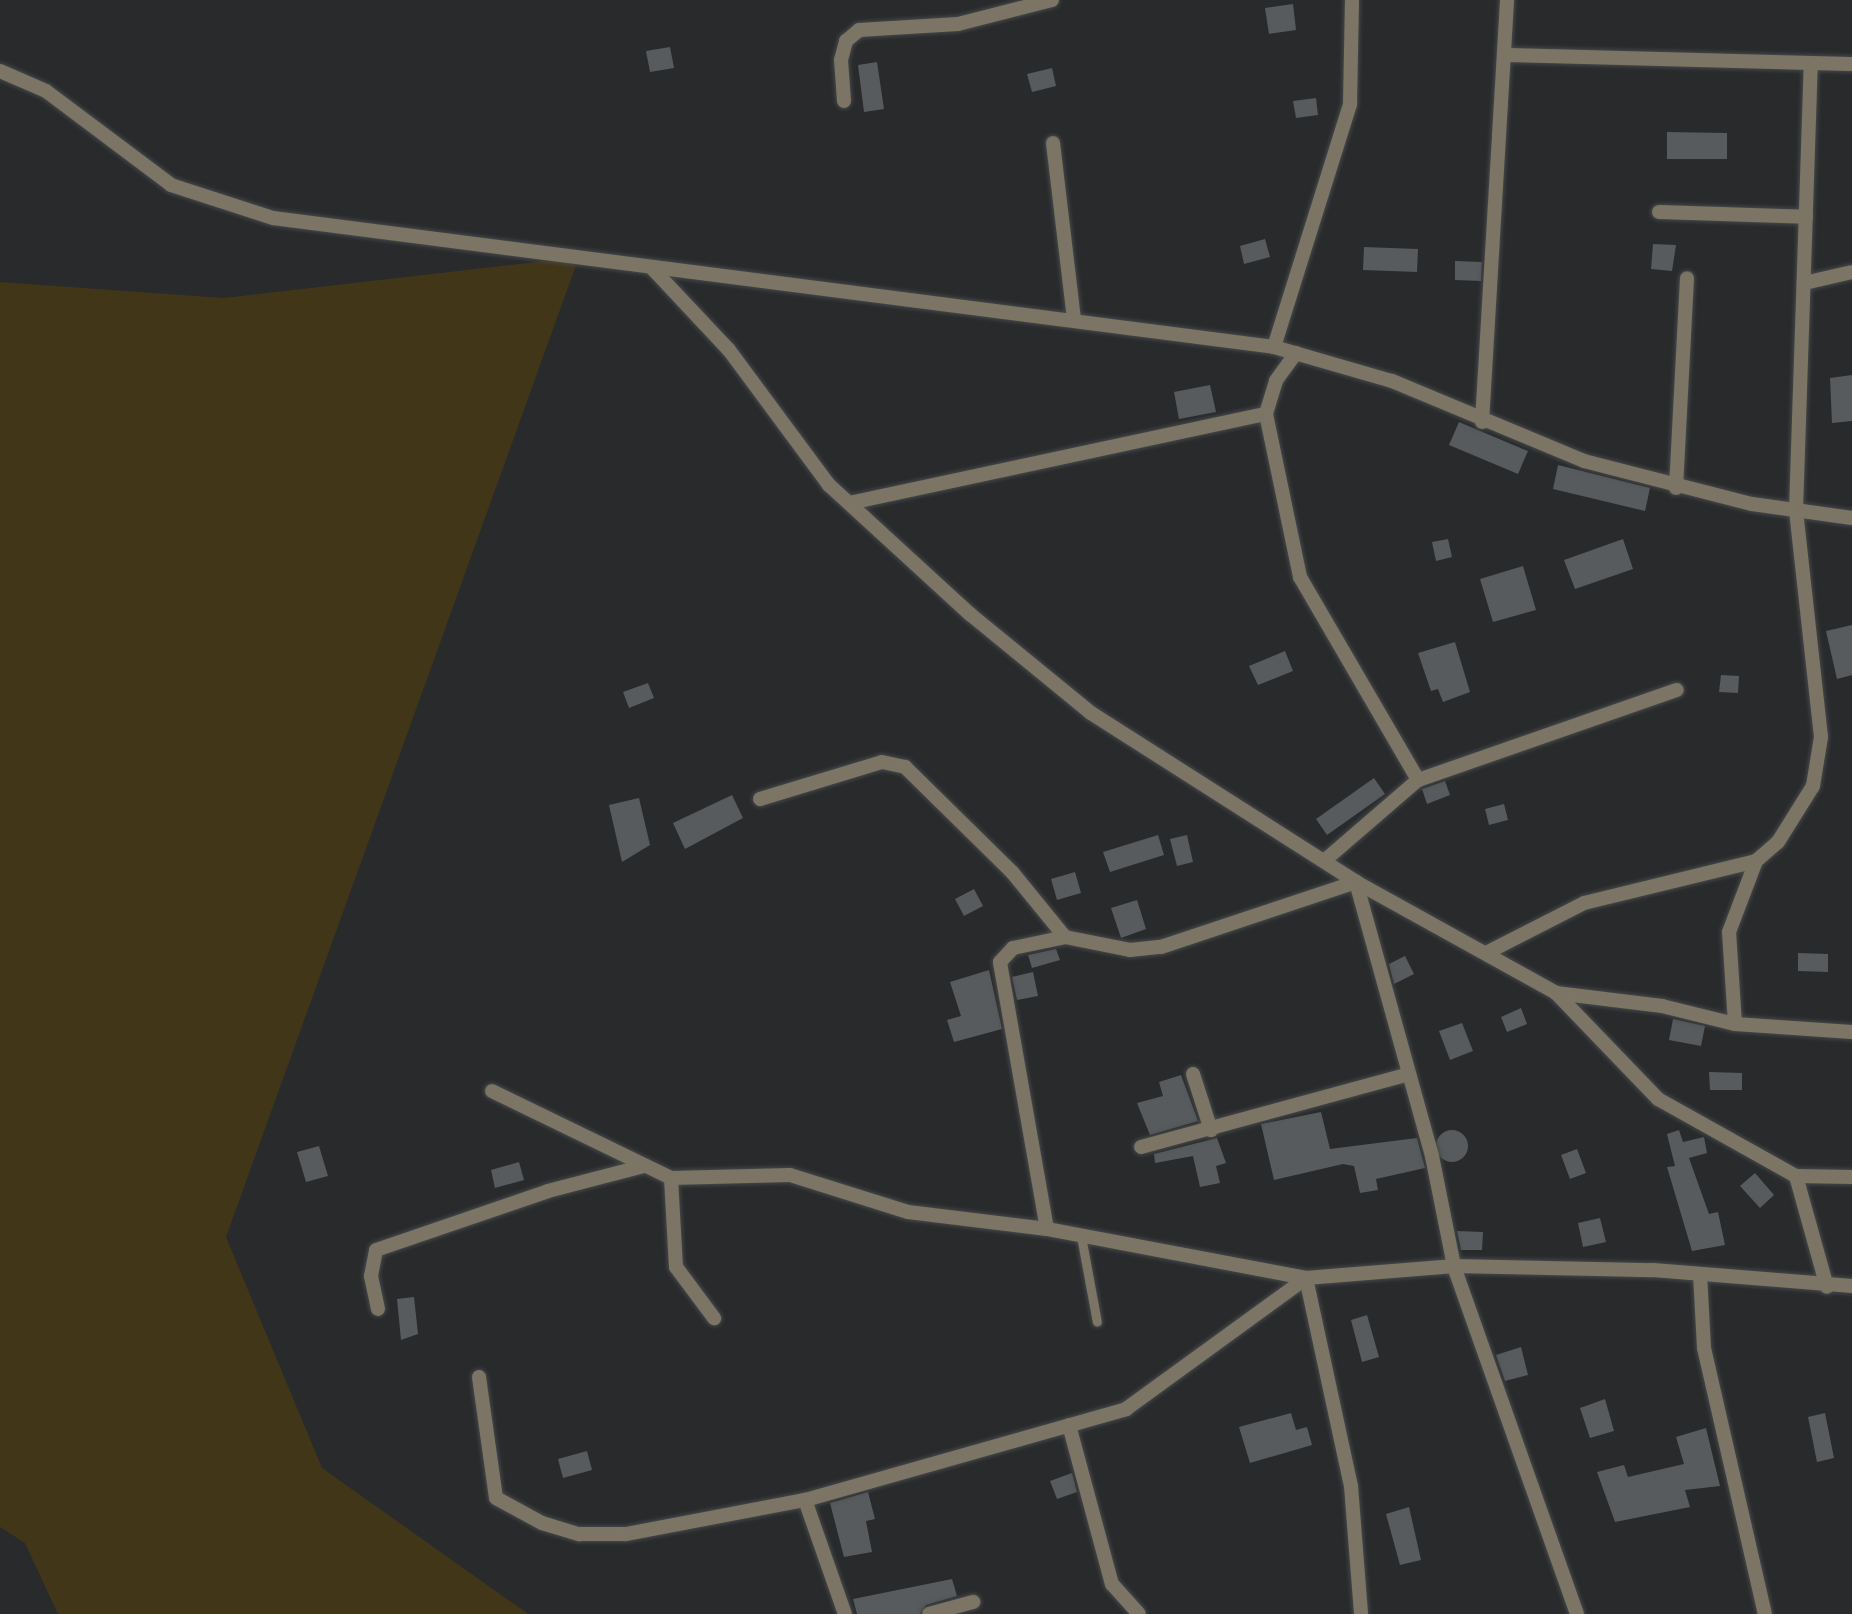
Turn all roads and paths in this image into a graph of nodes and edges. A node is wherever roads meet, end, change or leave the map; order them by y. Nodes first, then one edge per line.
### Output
1 (1052, 0) edge
2 (1352, 0) edge
3 (1507, 0) edge
4 (1506, 55) junction
5 (1852, 64) edge
6 (1811, 67) junction
7 (0, 71) edge
8 (844, 101) dead end
9 (1054, 143) dead end
10 (1659, 212) dead end
11 (1806, 217) junction
12 (651, 267) junction
13 (1852, 272) edge
14 (1687, 278) dead end
15 (1804, 283) junction
16 (1074, 319) junction
17 (1274, 348) junction
18 (1296, 353) junction
19 (1266, 415) junction
20 (1482, 422) junction
21 (1676, 488) junction
22 (850, 503) junction
23 (1796, 510) junction
24 (1852, 518) edge
25 (1677, 690) dead end
26 (1419, 780) junction
27 (760, 799) dead end
28 (1324, 861) junction
29 (1756, 861) junction
30 (1356, 882) junction
31 (1065, 937) junction
32 (1486, 953) junction
33 (1556, 993) junction
34 (1735, 1024) junction
35 (1852, 1032) edge
36 (1194, 1074) dead end
37 (1409, 1074) junction
38 (492, 1091) dead end
39 (1211, 1130) junction
40 (1141, 1147) dead end
41 (644, 1166) junction
42 (1796, 1176) junction
43 (1852, 1177) edge
44 (671, 1178) junction
45 (1047, 1229) junction
46 (1081, 1236) junction
47 (1454, 1266) junction
48 (1700, 1274) junction
49 (1306, 1278) junction
50 (1852, 1286) edge
51 (1827, 1287) junction
52 (378, 1309) dead end
53 (714, 1318) dead end
54 (1097, 1322) dead end
55 (479, 1377) dead end
56 (1069, 1425) junction
57 (805, 1500) junction
58 (973, 1602) dead end
59 (845, 1614) edge
60 (929, 1614) edge
61 (1139, 1614) edge
62 (1361, 1614) edge
63 (1577, 1614) edge
64 (1765, 1614) edge

1 - 8 street
2 - 17 street
3 - 4 street
4 - 6 street
4 - 20 street
5 - 6 street
6 - 11 street
7 - 12 street
9 - 16 street
10 - 11 street
11 - 15 street
12 - 16 street
12 - 22 street
13 - 15 street
14 - 21 street
15 - 23 street
16 - 17 street
17 - 18 street
18 - 19 street
18 - 20 street
19 - 22 street
19 - 26 street
20 - 21 street
21 - 23 street
22 - 28 street
23 - 24 street
23 - 29 street
25 - 26 street
26 - 28 street
27 - 31 street
28 - 30 street
29 - 32 street
29 - 34 street
30 - 31 street
30 - 32 street
30 - 37 street
31 - 45 street
32 - 33 street
33 - 34 street
33 - 42 street
34 - 35 street
36 - 39 street
37 - 39 street
37 - 47 street
38 - 41 street
39 - 40 street
41 - 44 street
41 - 52 street
42 - 43 street
42 - 51 street
44 - 45 street
44 - 53 street
45 - 46 street
46 - 49 street
46 - 54 lane
47 - 48 street
47 - 49 street
47 - 63 street
48 - 51 street
48 - 64 street
49 - 56 street
49 - 62 street
50 - 51 street
55 - 57 street
56 - 57 street
56 - 61 street
57 - 59 street
58 - 60 street

